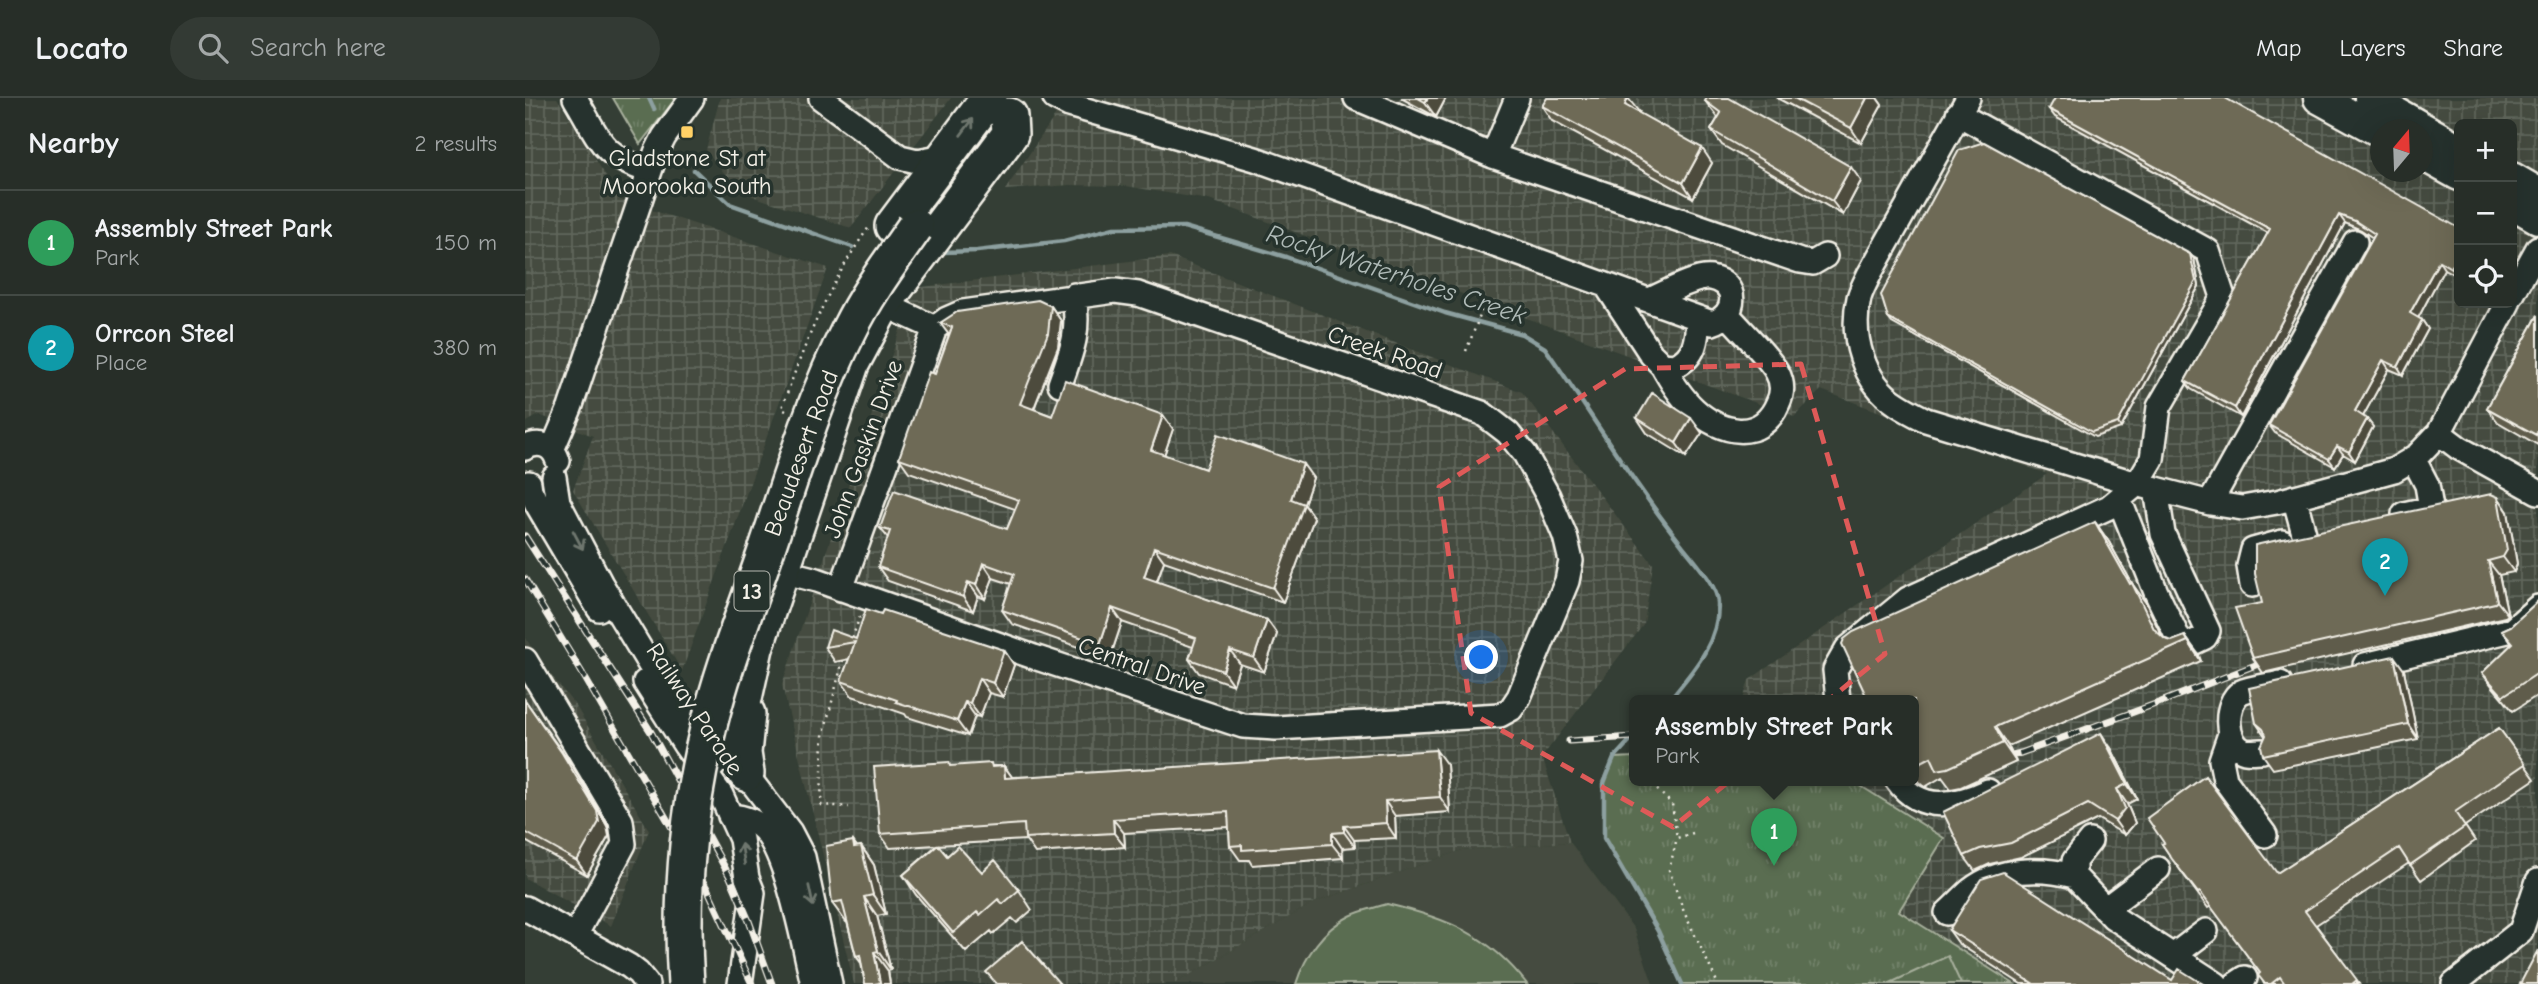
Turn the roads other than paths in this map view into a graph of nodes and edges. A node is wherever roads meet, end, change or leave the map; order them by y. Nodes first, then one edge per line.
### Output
1 (575, 98) edge
2 (692, 98) edge
3 (821, 98) edge
4 (1055, 98) edge
5 (1356, 98) edge
6 (1517, 98) edge
7 (2319, 98) edge
8 (2370, 98) edge
9 (1007, 104) edge
10 (1963, 106) edge
11 (2370, 126) edge
12 (2454, 146) edge
13 (945, 156) junction
14 (1493, 156) junction
15 (900, 157) junction
16 (2433, 161) edge
17 (650, 171) junction
18 (2454, 172) edge
19 (2517, 181) edge
20 (2538, 193) edge
21 (2517, 206) edge
22 (2538, 218) edge
23 (903, 222) junction
24 (2355, 242) dead end
25 (2538, 248) edge
26 (1825, 256) dead end
27 (1606, 285) junction
28 (2517, 286) edge
29 (1075, 295) junction
30 (1649, 300) junction
31 (883, 304) junction
32 (2505, 308) edge
33 (1727, 314) junction
34 (1698, 318) junction
35 (935, 328) junction
36 (1662, 365) junction
37 (1060, 384) edge
38 (2439, 433) junction
39 (525, 448) edge
40 (552, 450) junction
41 (2413, 458) junction
42 (554, 477) junction
43 (527, 482) edge
44 (2147, 487) junction
45 (2538, 492) edge
46 (2294, 497) junction
47 (2119, 499) junction
48 (2210, 503) junction
49 (2381, 519) edge
50 (2330, 531) edge
51 (2305, 537) junction
52 (781, 571) junction
53 (2252, 584) edge
54 (841, 589) junction
55 (2538, 607) edge
56 (525, 660) edge
57 (2346, 669) edge
58 (2307, 677) edge
59 (1838, 695) edge
60 (745, 703) junction
61 (1500, 715) joint
62 (2230, 734) junction
63 (713, 751) junction
64 (2262, 751) edge
65 (746, 773) junction
66 (2011, 780) edge
67 (1903, 786) edge
68 (730, 816) junction
69 (790, 832) junction
70 (2265, 835) dead end
71 (2090, 841) dead end
72 (775, 850) junction
73 (2158, 869) dead end
74 (2074, 876) junction
75 (2538, 881) edge
76 (756, 888) junction
77 (791, 894) junction
78 (525, 908) edge
79 (2105, 909) junction
80 (1947, 913) dead end
81 (2206, 931) dead end
82 (2530, 935) edge
83 (575, 936) junction
84 (2173, 956) junction
85 (647, 984) edge
86 (669, 984) edge
87 (686, 984) edge
88 (740, 984) edge
89 (813, 984) edge
90 (830, 984) edge
91 (2215, 984) edge
92 (2454, 984) edge

1 - 17 street
2 - 17 street
3 - 15 street
4 - 27 street
5 - 14 street
6 - 14 street
7 - 11 main road
8 - 12 main road
13 -> 9 highway, Beaudesert Road / 13
9 - 23 highway, Beaudesert Road / 13
9 - 31 highway
10 - 44 street
10 - 44 street
13 - 15 street
13 - 23 highway, Beaudesert Road / 13
14 - 26 street
15 - 23 street
16 - 18 main road
17 - 40 street
19 - 20 main road
21 - 22 main road
23 - 86 highway, Beaudesert Road / 13
23 - 87 highway, Beaudesert Road / 13, bridge
24 - 48 street
25 - 28 street
27 - 30 street
27 - 36 street
29 - 35 street, Creek Road
29 - 37 street
29 - 61 street, Creek Road
30 - 33 street
30 - 34 street
31 - 35 street
31 - 52 highway
32 - 38 street
33 - 34 street
33 - 36 street
34 - 36 street
35 - 54 street, John Gaskin Drive
38 - 41 street
38 - 45 street
39 - 40 street
40 - 42 street, Railway Parade
41 - 46 street
41 - 49 street
42 - 43 street
42 -> 63 street, Railway Parade
43 - 63 street, Railway Parade
44 - 47 street
44 - 47 street
44 - 48 street
46 - 48 street
46 - 51 street
47 - 59 street
50 - 51 street
51 - 53 street
52 - 54 street, Central Drive
52 - 60 highway
52 - 63 highway
54 - 61 street, Central Drive
55 - 57 street
56 - 83 street
58 - 62 street
60 - 63 highway
60 - 65 highway
62 - 64 street
62 - 70 street
63 - 65 street
63 - 68 street, Railway Parade
65 - 69 street
66 - 67 street
68 - 72 street
76 -> 68 street, Railway Parade
69 - 72 street
69 -> 90 street
71 - 74 street
72 - 76 street
72 - 77 street
73 - 79 street
74 - 79 street
74 - 80 street
75 - 82 street
76 - 77 street
76 - 88 street, Railway Parade
77 - 89 street
78 - 83 street
79 - 84 street
81 - 84 street
82 - 92 street
83 - 85 street
84 - 91 street

